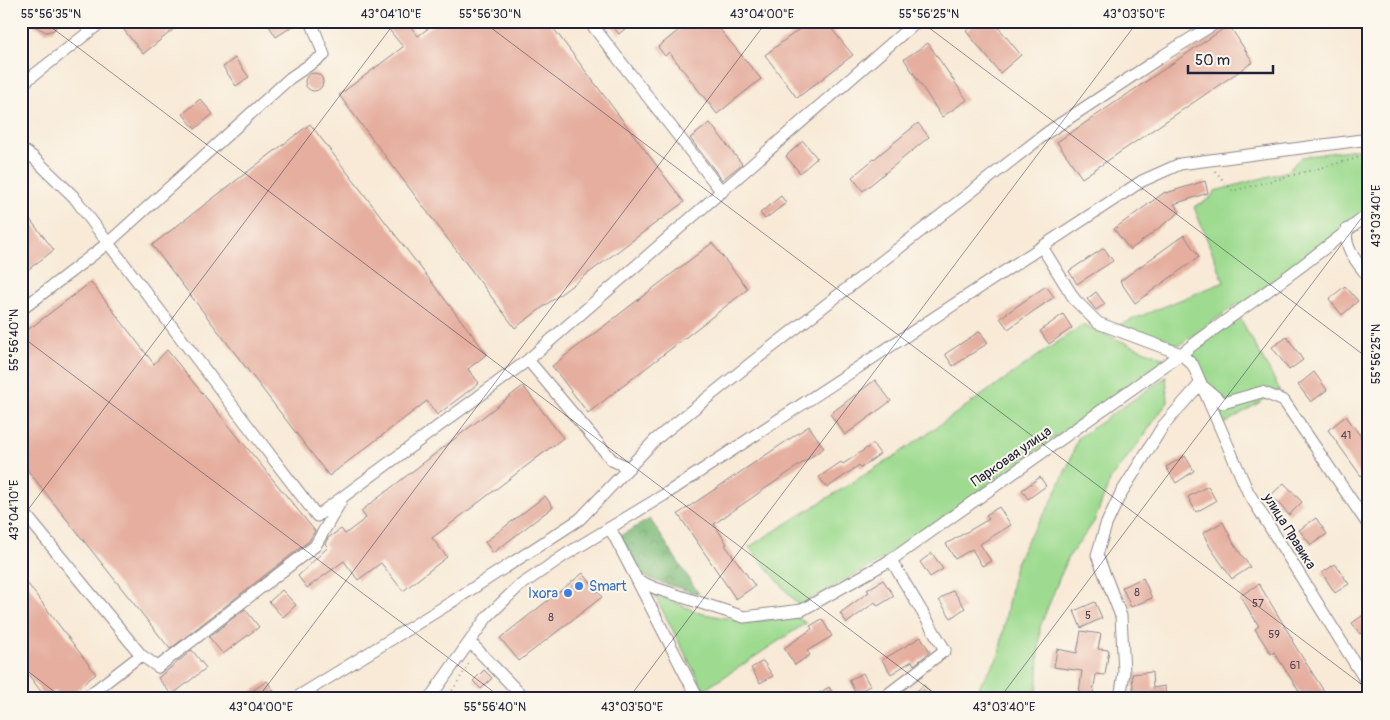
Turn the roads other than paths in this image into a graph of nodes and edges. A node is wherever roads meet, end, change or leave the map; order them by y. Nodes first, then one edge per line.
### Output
1 (103, 21) edge
2 (311, 21) edge
3 (589, 21) edge
4 (917, 21) edge
5 (1219, 21) edge
6 (21, 85) edge
7 (1369, 139) edge
8 (21, 149) edge
9 (722, 192) junction
10 (1369, 214) edge
11 (1347, 229) junction
12 (108, 243) junction
13 (1042, 247) junction
14 (1350, 252) junction
15 (1317, 254) junction
16 (1369, 278) edge
17 (21, 310) edge
18 (1181, 354) junction
19 (528, 360) junction
20 (1200, 384) junction
21 (629, 468) junction
22 (345, 495) junction
23 (21, 509) edge
24 (1369, 526) edge
25 (610, 528) junction
26 (891, 560) junction
27 (637, 580) junction
28 (470, 642) junction
29 (141, 655) junction
30 (1369, 686) edge
31 (84, 699) edge
32 (294, 699) edge
33 (429, 699) edge
34 (525, 699) edge
35 (698, 699) edge
36 (882, 699) edge
37 (1120, 699) edge

1 - 6 street
2 - 12 street
3 - 9 street
4 - 9 street
5 - 21 street
7 - 13 street
8 - 12 street
9 - 19 street
10 - 11 street, Парковая улица
11 - 14 street
11 - 15 street, Парковая улица
12 - 17 street
12 - 22 street
13 - 18 street
13 - 25 street
14 - 15 street
14 - 16 street
15 - 18 street, Парковая улица
18 - 20 street, улица Правика
18 - 26 street, Парковая улица
19 - 21 street
19 - 22 street
20 - 24 street, улица Правика
20 - 30 street, улица Правика
20 - 37 street
21 - 32 street
22 - 29 street
23 - 29 street
25 - 27 street
25 - 28 street
26 - 27 street, Парковая улица
26 - 36 street
27 - 35 street
28 - 33 street
28 - 34 street
29 - 31 street

